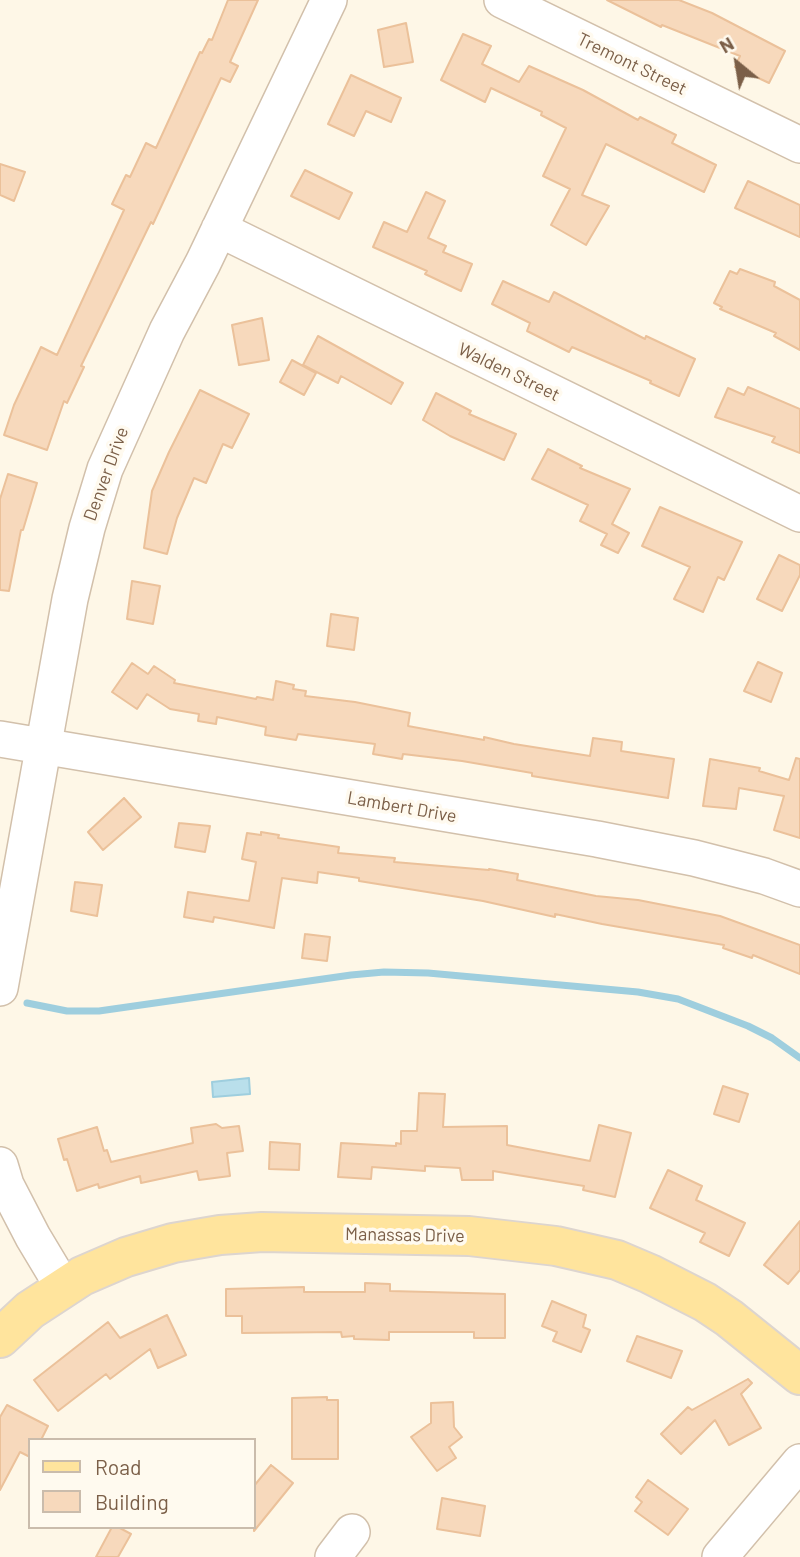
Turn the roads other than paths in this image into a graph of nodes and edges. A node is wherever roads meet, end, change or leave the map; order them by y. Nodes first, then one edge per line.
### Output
1 (330, 0) edge
2 (502, 0) edge
3 (800, 145) edge
4 (219, 229) junction
5 (800, 514) edge
6 (0, 738) edge
7 (43, 747) junction
8 (800, 889) edge
9 (0, 988) edge
10 (0, 1165) edge
11 (63, 1287) junction
12 (0, 1338) edge
13 (800, 1376) edge
14 (800, 1462) edge
15 (720, 1557) edge

1 - 4 street, Denver Drive
2 - 3 street, Tremont Street
4 - 5 street, Walden Street
4 - 7 street, Denver Drive
6 - 7 street, Lambert Drive
7 - 8 street, Lambert Drive
7 - 9 street, Denver Drive
10 - 11 street
11 - 12 main road, Manassas Drive
11 - 13 main road, Manassas Drive
14 - 15 street

